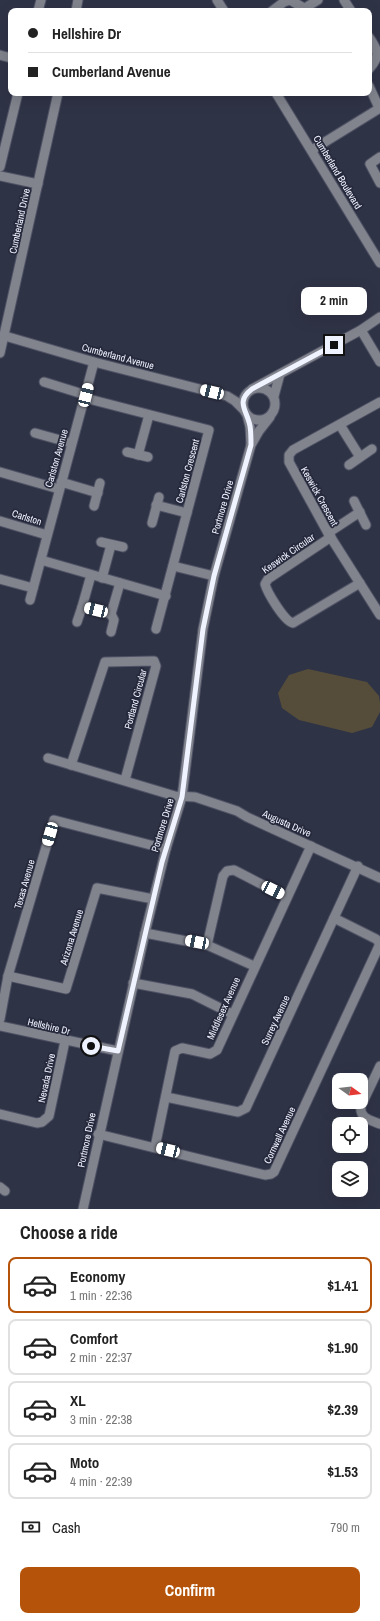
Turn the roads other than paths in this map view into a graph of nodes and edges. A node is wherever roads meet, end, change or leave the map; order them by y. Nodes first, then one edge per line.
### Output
1 (318, 0) edge
2 (277, 8) edge
3 (301, 8) edge
4 (304, 8) edge
5 (372, 41) edge
6 (372, 67) edge
7 (372, 92) edge
8 (17, 96) edge
9 (57, 96) edge
10 (278, 96) edge
11 (380, 108) edge
12 (3, 141) edge
13 (312, 150) junction
14 (380, 157) edge
15 (0, 167) edge
16 (0, 176) edge
17 (380, 183) edge
18 (38, 184) junction
19 (380, 263) edge
20 (380, 317) edge
21 (361, 330) junction
22 (5, 336) junction
23 (0, 353) edge
24 (94, 362) junction
25 (380, 362) edge
26 (280, 374) junction
27 (44, 382) dead end
28 (250, 391) junction
29 (227, 396) junction
30 (274, 396) junction
31 (85, 397) junction
32 (380, 402) edge
33 (245, 413) junction
34 (149, 415) junction
35 (270, 417) junction
36 (340, 425) junction
37 (35, 433) dead end
38 (71, 443) junction
39 (251, 445) junction
40 (372, 449) dead end
41 (127, 452) dead end
42 (138, 455) junction
43 (148, 457) dead end
44 (360, 457) junction
45 (349, 465) dead end
46 (0, 472) edge
47 (100, 483) dead end
48 (60, 485) junction
49 (98, 493) junction
50 (354, 501) dead end
51 (94, 506) dead end
52 (360, 512) junction
53 (186, 513) junction
54 (0, 521) edge
55 (152, 523) dead end
56 (366, 524) dead end
57 (47, 535) junction
58 (330, 535) junction
59 (101, 542) dead end
60 (111, 545) junction
61 (123, 547) dead end
62 (41, 560) junction
63 (173, 566) junction
64 (91, 575) junction
65 (214, 576) junction
66 (102, 578) junction
67 (0, 579) edge
68 (120, 583) junction
69 (360, 583) junction
70 (33, 588) junction
71 (166, 596) junction
72 (30, 600) dead end
73 (377, 602) edge
74 (82, 607) junction
75 (111, 614) junction
76 (380, 615) edge
77 (77, 622) dead end
78 (156, 629) dead end
79 (111, 632) dead end
80 (48, 758) dead end
81 (71, 765) junction
82 (125, 780) junction
83 (182, 797) junction
84 (311, 846) junction
85 (166, 849) junction
86 (358, 866) junction
87 (380, 878) edge
88 (286, 897) junction
89 (153, 899) junction
90 (334, 918) junction
91 (145, 933) junction
92 (207, 945) junction
93 (254, 966) junction
94 (8, 976) junction
95 (133, 983) junction
96 (232, 1014) junction
97 (0, 1018) edge
98 (0, 1026) edge
99 (65, 1041) junction
100 (118, 1051) junction
101 (380, 1066) edge
102 (166, 1098) junction
103 (0, 1114) edge
104 (380, 1124) edge
105 (98, 1134) junction
106 (155, 1147) junction
107 (83, 1209) edge

1 - 4 street
2 - 3 street
5 - 6 street
7 - 11 street
8 - 12 street
9 - 18 street, Cumberland Drive
10 - 13 street, Cumberland Boulevard
11 - 13 street
12 - 15 street
13 - 19 street, Cumberland Boulevard
14 - 17 street
16 - 18 street
18 - 22 street, Cumberland Drive
20 - 21 street, Cumberland Avenue
21 - 25 street
21 - 26 street, Cumberland Avenue
22 - 23 street, Cumberland Drive
22 - 24 street, Cumberland Avenue
24 - 29 street, Cumberland Avenue
24 - 31 street, Carlston Avenue
26 - 28 street, Cumberland Avenue
26 - 30 street
27 - 31 street, Carlston Crescent
28 - 29 street, Cumberland Avenue
28 - 30 street
28 - 33 street
29 - 33 street, Cumberland Avenue
30 - 35 street
31 - 34 street, Carlston Crescent
31 - 38 street, Carlston Avenue
32 - 36 street, Keswick Crescent
33 - 35 street
33 - 39 street, Portmore Drive
34 - 42 street
34 - 53 street, Carlston Crescent
35 - 39 street, Portmore Drive
36 - 44 street
36 - 58 street, Keswick Crescent
37 - 38 street
38 - 48 street, Carlston Avenue
39 - 65 street, Portmore Drive
40 - 44 street
41 - 42 street
42 - 43 street
44 - 45 street
46 - 48 street
47 - 49 street
48 - 49 street
48 - 57 street, Carlston Avenue
49 - 51 street
50 - 52 street
52 - 56 street
52 - 58 street
53 - 55 street
53 - 63 street, Carlston Crescent
54 - 57 street, Carlston
57 - 62 street, Carlston Avenue
58 - 69 street, Keswick Crescent
58 - 69 street, Keswick Circular
59 - 60 street
60 - 61 street
60 - 66 street
62 - 64 street
62 - 70 street, Carlston Avenue
63 - 65 street
63 - 71 street, Carlston Crescent
64 - 66 street
64 - 74 street
65 - 83 street, Portmore Drive
66 - 68 street
67 - 70 street
68 - 71 street
68 - 75 street
69 - 73 street, Keswick Crescent
70 - 72 street, Carlston Avenue
71 - 78 street, Carlston Crescent
73 - 76 street, Keswick Crescent
74 - 75 street
74 - 77 street
75 - 79 street
80 - 81 street, Augusta Drive
81 - 82 street, Augusta Drive
81 - 82 street, Portland Circular
82 - 83 street, Augusta Drive
83 - 84 street, Augusta Drive
83 - 85 street, Portmore Drive
84 - 86 street, Augusta Drive
84 - 88 street, Middlesex Avenue
85 - 89 street, Portmore Drive
85 - 94 street, Texas Avenue
86 - 87 street, Augusta Drive
86 - 90 street, Surrey Avenue
88 - 92 street
88 - 93 street, Middlesex Avenue
89 - 91 street, Portmore Drive
89 - 94 street, Arizona Avenue
90 - 102 street, Surrey Avenue
90 - 106 street, Cornwall Avenue
91 - 92 street
91 - 95 street, Portmore Drive
92 - 93 street
93 - 96 street, Middlesex Avenue
94 - 97 street, Texas Avenue
95 - 96 street
95 - 100 street, Portmore Drive
96 - 102 street, Middlesex Avenue
98 - 99 street, Hellshire Dr
99 - 100 street, Hellshire Dr
99 - 103 street, Nevada Drive
100 - 105 street, Portmore Drive
101 - 104 street
102 - 106 street, Middlesex Avenue
105 - 106 street, Cornwall Avenue
105 - 107 street, Portmore Drive

